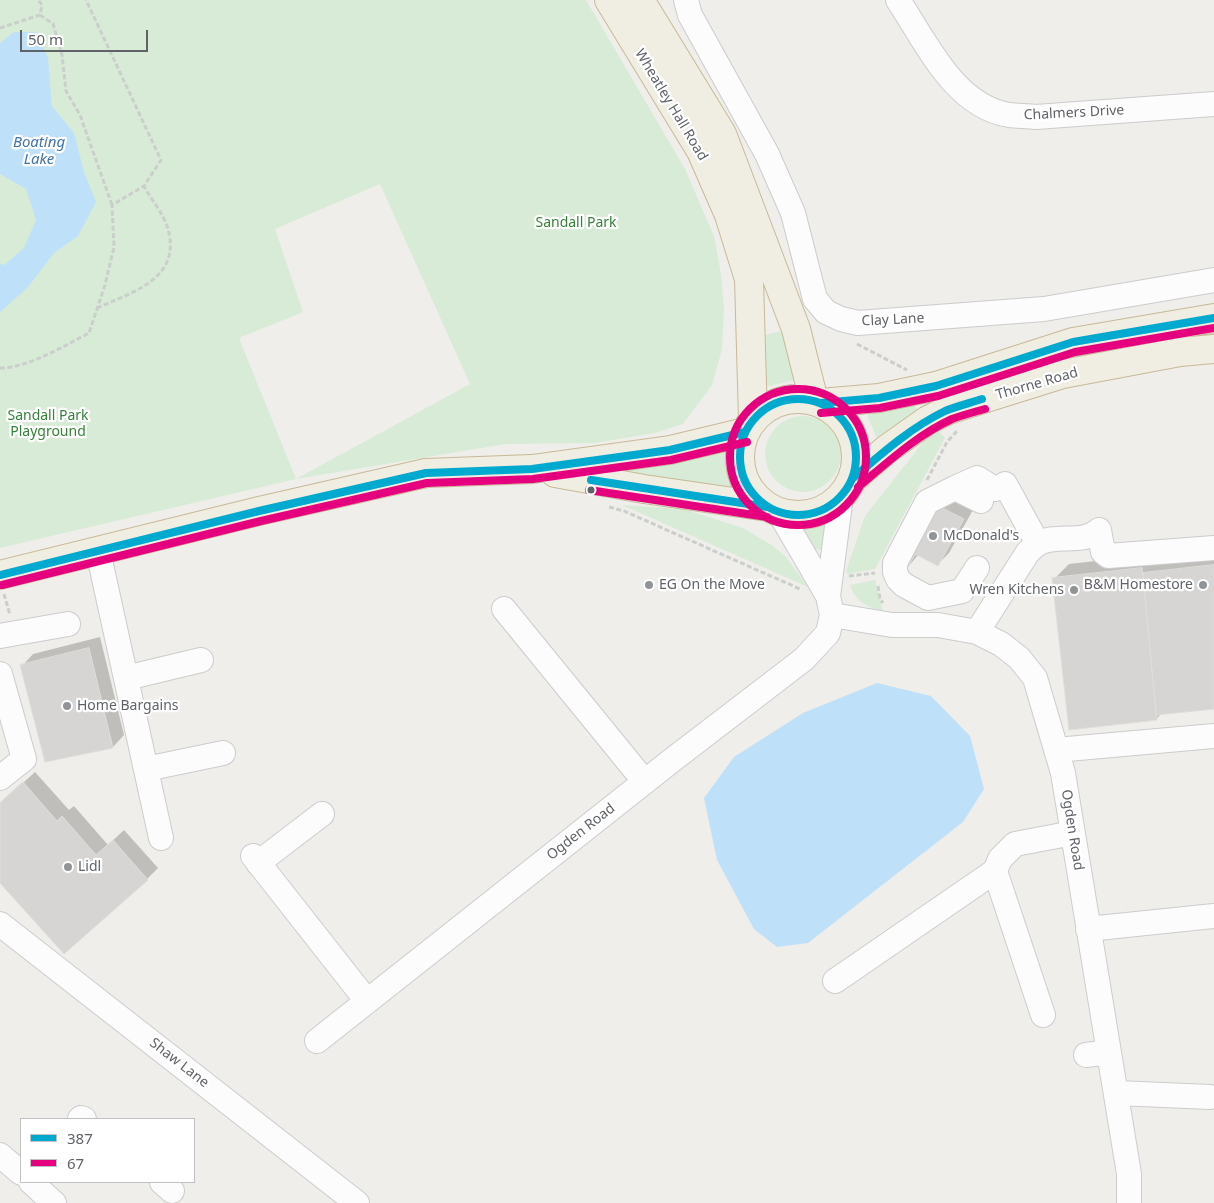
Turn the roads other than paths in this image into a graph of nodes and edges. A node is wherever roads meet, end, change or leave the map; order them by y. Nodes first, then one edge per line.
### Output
1 (608, 0) edge
2 (640, 0) edge
3 (686, 0) edge
4 (898, 0) edge
5 (1214, 104) edge
6 (1214, 280) edge
7 (1214, 318) edge
8 (1214, 349) edge
9 (817, 402) junction
10 (749, 426) junction
11 (532, 469) junction
12 (846, 488) junction
13 (774, 510) junction
14 (1038, 544) junction
15 (1214, 548) edge
16 (98, 551) junction
17 (2, 574) edge
18 (974, 574) dead end
19 (830, 605) junction
20 (504, 609) dead end
21 (68, 624) dead end
22 (977, 632) junction
23 (7, 635) edge
24 (201, 660) dead end
25 (0, 676) edge
26 (126, 678) junction
27 (1214, 736) edge
28 (1056, 750) junction
29 (223, 753) dead end
30 (146, 769) junction
31 (0, 778) edge
32 (644, 782) junction
33 (322, 814) dead end
34 (1073, 833) junction
35 (161, 838) dead end
36 (995, 870) junction
37 (1214, 916) edge
38 (0, 924) edge
39 (1088, 929) junction
40 (834, 981) dead end
41 (367, 1002) junction
42 (1043, 1014) dead end
43 (317, 1041) dead end
44 (1117, 1093) junction
45 (1210, 1097) dead end
46 (1, 1158) edge
47 (20, 1172) edge
48 (32, 1183) edge
49 (54, 1203) edge
50 (357, 1203) edge
51 (1129, 1203) edge

1 - 10 highway, Wheatley Hall Road
2 - 9 highway, Wheatley Hall Road
3 - 6 street, Clay Lane
4 - 5 street, Chalmers Drive
7 - 9 highway, Thorne Road
8 - 12 highway, Thorne Road
9 - 10 highway
9 - 12 highway
10 - 11 highway
10 - 13 highway
11 - 13 highway
11 - 16 highway
12 - 13 highway
12 - 19 street, Ogden Road
13 - 19 street
14 - 15 street
14 - 18 street
14 - 22 street
16 - 17 highway
16 - 26 street
19 - 22 street, Ogden Road
19 - 32 street, Ogden Road
20 - 32 street
21 - 23 street
22 - 28 street, Ogden Road
24 - 26 street
25 - 31 street
26 - 30 street
27 - 28 street
28 - 34 street, Ogden Road
29 - 30 street
30 - 35 street
32 - 41 street, Ogden Road
33 - 41 street
34 - 36 street
34 - 39 street, Ogden Road
36 - 40 street
36 - 42 street
37 - 39 street
38 - 50 street, Shaw Lane
39 - 44 street, Ogden Road
41 - 43 street, Ogden Road
44 - 45 street
44 - 51 street, Ogden Road
46 - 47 street
48 - 49 street

